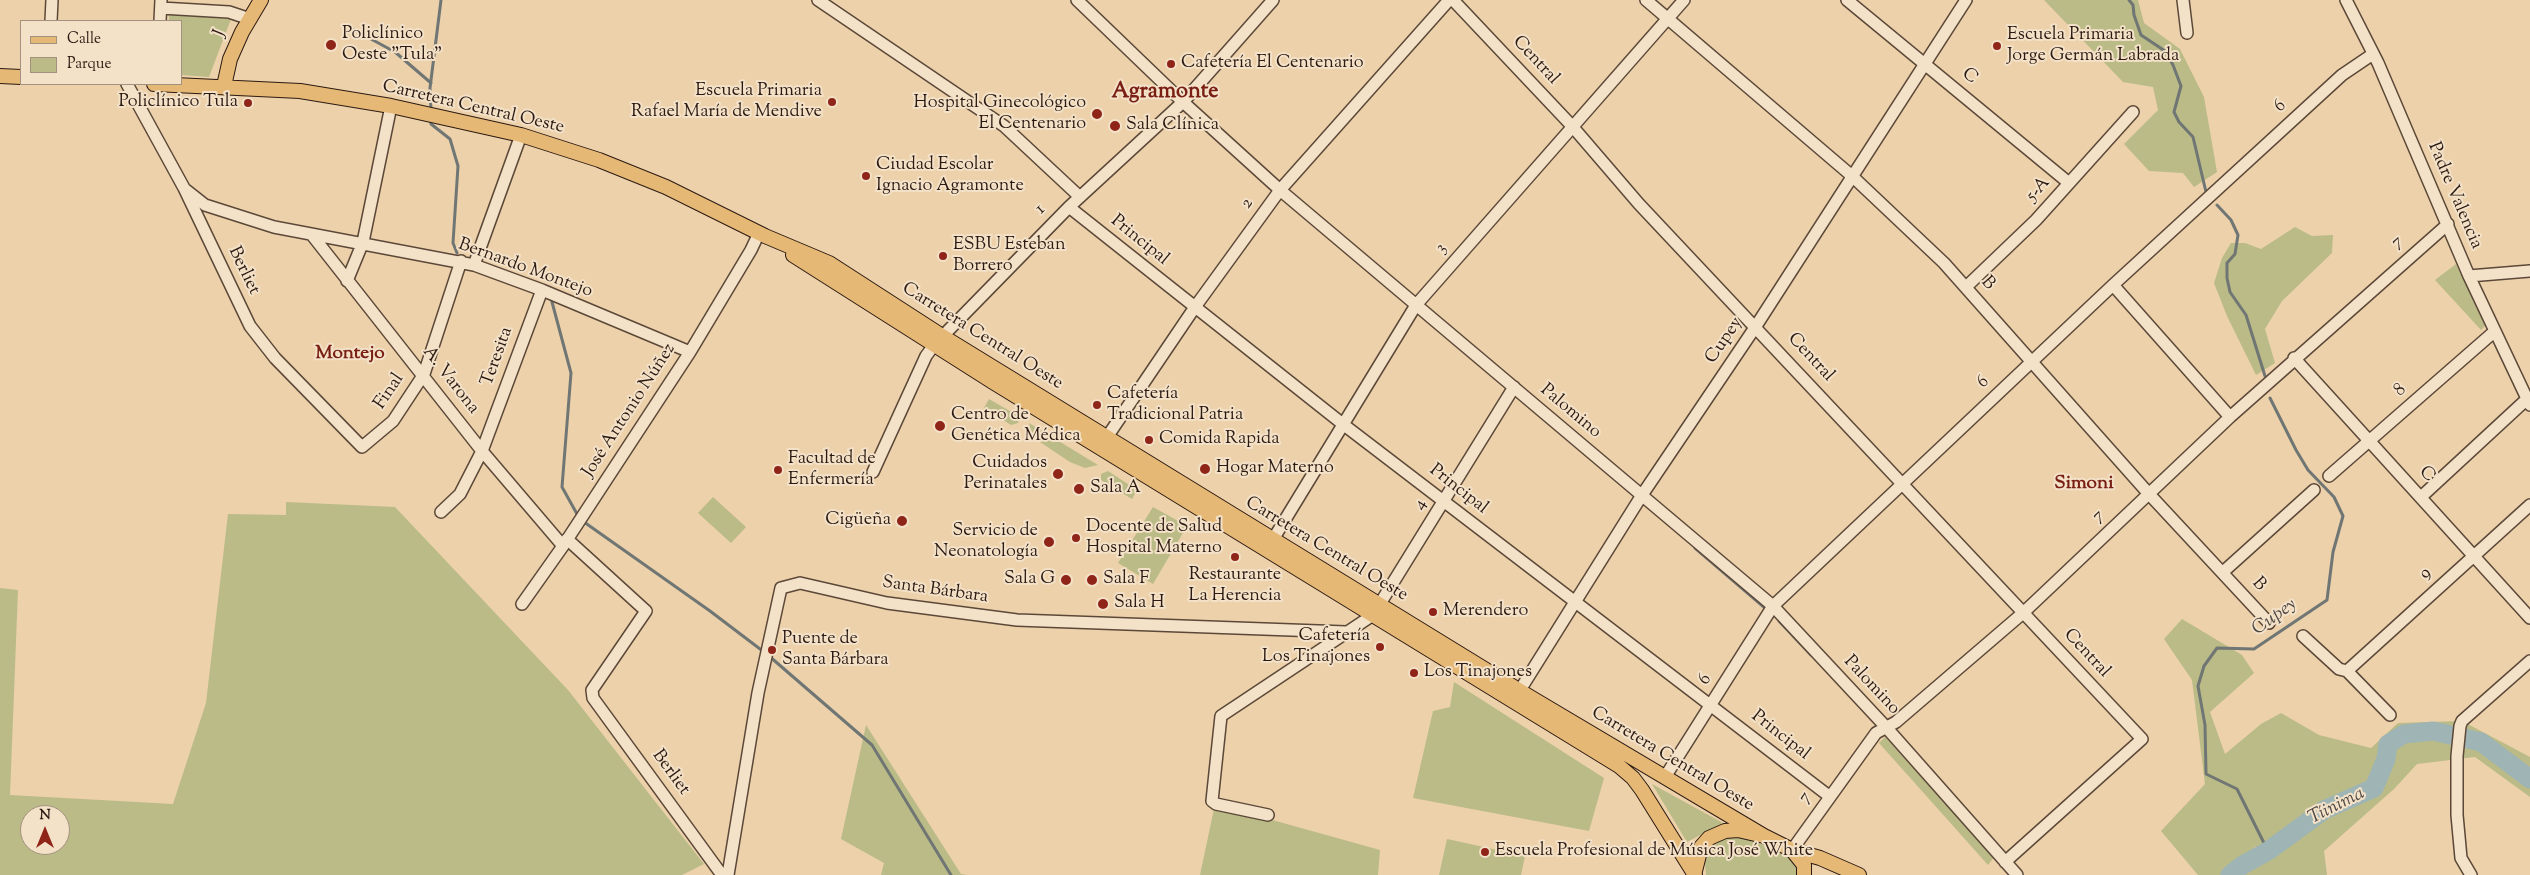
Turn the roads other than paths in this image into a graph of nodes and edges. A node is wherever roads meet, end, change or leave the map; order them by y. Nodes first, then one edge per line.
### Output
1 (52, 0) edge
2 (261, 0) edge
3 (818, 0) edge
4 (1077, 0) edge
5 (1274, 0) edge
6 (1451, 0) edge
7 (1646, 0) edge
8 (1684, 0) edge
9 (1846, 0) edge
10 (1966, 0) edge
11 (2183, 0) edge
12 (2346, 0) edge
13 (161, 4) edge
14 (250, 19) junction
15 (1669, 19) junction
16 (51, 20) edge
17 (160, 20) edge
18 (2187, 33) dead end
19 (2373, 54) junction
20 (1925, 64) junction
21 (0, 76) edge
22 (20, 77) edge
23 (128, 85) edge
24 (182, 85) edge
25 (224, 86) junction
26 (1183, 102) junction
27 (391, 106) junction
28 (2133, 112) dead end
29 (1572, 126) junction
30 (521, 134) junction
31 (1852, 176) junction
32 (2069, 183) junction
33 (184, 188) junction
34 (1280, 190) junction
35 (1080, 197) junction
36 (1069, 207) junction
37 (2448, 224) junction
38 (762, 234) junction
39 (312, 235) junction
40 (363, 242) junction
41 (461, 261) junction
42 (474, 265) junction
43 (2530, 271) edge
44 (2469, 276) junction
45 (347, 281) junction
46 (2113, 285) junction
47 (1966, 287) junction
48 (542, 290) junction
49 (1416, 305) junction
50 (1195, 308) junction
51 (1756, 326) junction
52 (2495, 331) junction
53 (938, 340) junction
54 (690, 352) junction
55 (2294, 358) junction
56 (2033, 361) junction
57 (424, 374) junction
58 (1514, 387) junction
59 (2528, 402) edge
60 (2230, 416) junction
61 (1344, 425) junction
62 (2370, 440) junction
63 (1103, 442) junction
64 (362, 447) joint
65 (482, 451) junction
66 (873, 472) dead end
67 (2329, 476) dead end
68 (1904, 484) junction
69 (2314, 490) dead end
70 (2149, 494) junction
71 (1642, 495) junction
72 (2421, 496) junction
73 (1443, 501) junction
74 (2530, 505) edge
75 (441, 512) dead end
76 (565, 542) junction
77 (1270, 545) junction
78 (2475, 554) junction
79 (2223, 572) junction
80 (1573, 601) junction
81 (522, 604) dead end
82 (1773, 606) junction
83 (1377, 610) junction
84 (2023, 613) junction
85 (2530, 618) edge
86 (2269, 623) dead end
87 (1346, 632) junction
88 (2303, 636) dead end
89 (2530, 661) edge
90 (2347, 671) junction
91 (592, 690) joint
92 (1516, 696) junction
93 (1712, 705) junction
94 (2390, 715) dead end
95 (1885, 726) junction
96 (1665, 777) junction
97 (1829, 796) junction
98 (1268, 815) dead end
99 (1764, 836) junction
100 (1709, 838) junction
101 (1792, 850) junction
102 (1681, 851) junction
103 (2005, 862) junction
104 (1804, 870) edge
105 (722, 875) edge
106 (728, 875) edge
107 (1694, 875) edge
108 (1814, 875) edge
109 (1859, 875) edge
110 (2017, 875) edge
111 (2471, 875) edge

1 - 16 street
2 - 14 main road, J
3 - 35 street
4 - 26 street, Palomino
5 - 26 street, 1
6 - 29 street, Central
6 - 34 street, 2
7 - 15 street, B
8 - 15 street, 3
9 - 20 street, C
10 - 20 street, Cupey
11 - 18 street
12 - 19 street, Padre Valencia
13 - 14 street
13 - 17 street
14 - 25 main road, J
15 - 29 street, 3
15 - 31 street, B
19 - 37 street, Padre Valencia
19 - 46 street, 6
20 - 31 street, Cupey
20 - 32 street, C
21 - 22 main road
23 - 33 street, Berliet
24 - 25 main road, Carretera Central Oeste
25 - 27 main road, Carretera Central Oeste
26 - 34 street, Palomino
26 - 35 street, 1
27 - 30 main road, Carretera Central Oeste
27 - 40 street
28 - 32 street, 5-A
29 - 49 street, 3
29 - 51 street, Central
30 - 38 main road, Carretera Central Oeste
30 - 42 street
31 - 47 street, B
31 - 51 street, Cupey
32 - 47 street, 5-A
33 - 39 street, Bernardo Montejo
33 - 64 street, Berliet
34 - 49 street, Palomino
34 - 50 street, 2
35 - 36 street, 1
36 - 50 street, Principal
36 - 53 street, 1
37 - 44 street, Padre Valencia
37 - 55 street, 7
38 - 53 main road, Carretera Central Oeste
38 - 54 street, José Antonio Núñez
39 - 40 street, Bernardo Montejo
39 - 45 street, A. Varona
40 - 41 street, Bernardo Montejo
40 - 45 street
41 - 42 street, Bernardo Montejo
41 - 57 street, Final
42 - 48 street, Bernardo Montejo
43 - 44 street
44 - 52 street, Padre Valencia
45 - 57 street, A. Varona
46 - 56 street, 6
46 - 60 street
47 - 56 street, B
48 - 54 street, Bernardo Montejo
48 - 65 street, Teresita
49 - 58 street, Palomino
49 - 61 street, 3
50 - 61 street, Principal
50 - 63 street, 2
51 - 68 street, Central
51 - 71 street, Cupey
52 - 59 street, Padre Valencia
52 - 62 street, 8
53 - 63 main road, Carretera Central Oeste
53 - 66 street, 1
54 - 76 street, José Antonio Núñez
55 - 60 street, 7
55 - 62 street, C
56 - 68 street, 6
56 - 70 street, B
57 - 64 street, Final
57 - 65 street, A. Varona
58 - 71 street, Palomino
58 - 73 street, 4
59 - 72 street
60 - 70 street, 7
61 - 73 street, Principal
61 - 77 street, 3
62 - 67 street, 8
62 - 72 street, C
63 - 77 main road, Carretera Central Oeste
65 - 75 street, Teresita
65 - 76 street, A. Varona
68 - 82 street, 6
68 - 84 street, Central
69 - 79 street
70 - 79 street, B
70 - 84 street, 7
71 - 80 street, Cupey
71 - 82 street, Palomino
72 - 78 street, C
73 - 80 street, Principal
73 - 83 street, 4
74 - 78 street, 9
76 - 81 street, José Antonio Núñez
76 - 91 street, A. Varona
77 - 83 main road, Carretera Central Oeste
78 - 85 street, C
78 - 90 street, 9
79 - 86 street, B
80 - 92 street, Cupey
80 - 93 street, Principal
82 - 93 street, 6
82 - 95 street, Palomino
83 - 87 street
83 - 92 main road, Carretera Central Oeste
84 - 95 street, 7
84 - 103 street, Central
87 - 98 street
87 - 106 street, Santa Bárbara
88 - 90 street
89 - 111 street
90 - 94 street
91 - 105 street, Berliet
92 - 96 main road, Carretera Central Oeste
92 - 102 main road, Carretera Central Oeste
93 - 96 street, 6
93 - 97 street, Principal
95 - 97 street, 7
95 - 103 street, Palomino
96 - 99 main road, Carretera Central Oeste
97 - 101 street, 7
99 - 100 main road
99 - 101 main road
100 - 102 main road
100 - 107 main road
101 - 104 main road
101 - 109 main road
102 - 107 main road, Carretera Central Oeste
103 - 110 street, Palomino
104 - 108 main road

